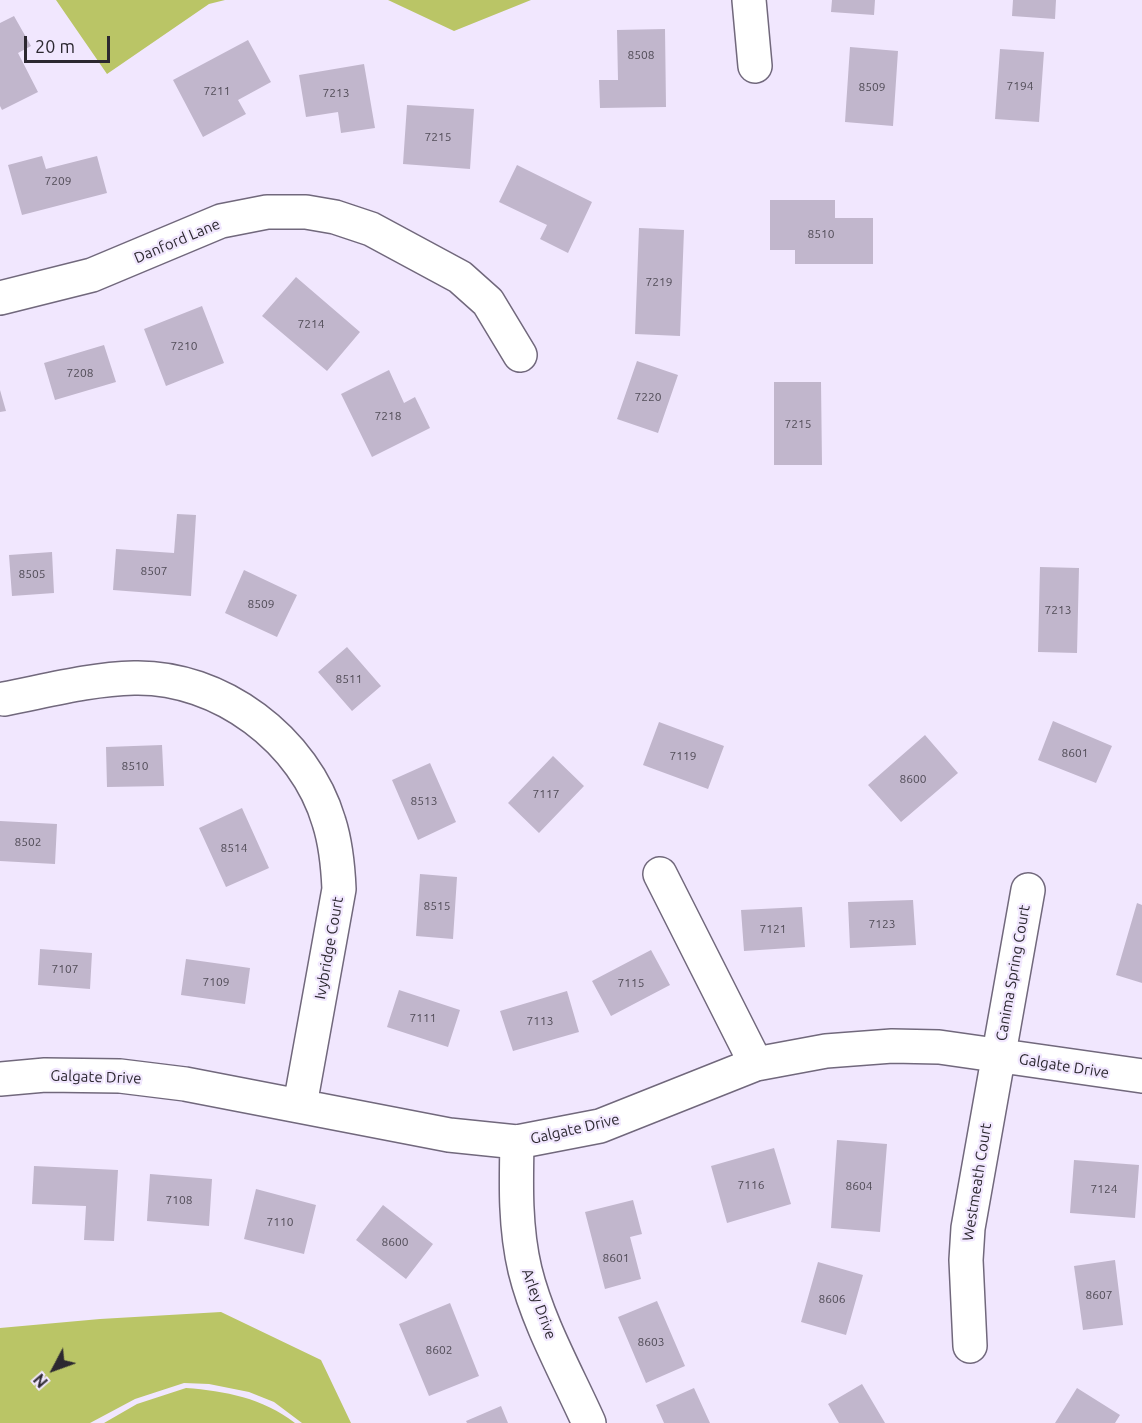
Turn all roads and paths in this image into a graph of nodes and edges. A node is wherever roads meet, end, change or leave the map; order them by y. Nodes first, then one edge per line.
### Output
1 (749, 0) edge
2 (754, 66) dead end
3 (0, 298) edge
4 (519, 355) dead end
5 (4, 699) dead end
6 (660, 874) dead end
7 (1028, 890) dead end
8 (998, 1055) junction
9 (756, 1064) junction
10 (1142, 1076) edge
11 (0, 1079) edge
12 (300, 1105) junction
13 (517, 1142) junction
14 (970, 1346) dead end
15 (589, 1423) edge

1 - 2 street
3 - 4 street, Danford Lane
5 - 12 street, Ivybridge Court
6 - 9 street
7 - 8 street, Canima Spring Court
8 - 9 street, Galgate Drive
8 - 10 street, Galgate Drive
8 - 14 street, Westmeath Court
9 - 13 street, Galgate Drive
11 - 12 street, Galgate Drive
12 - 13 street, Galgate Drive
13 - 15 street, Arley Drive

